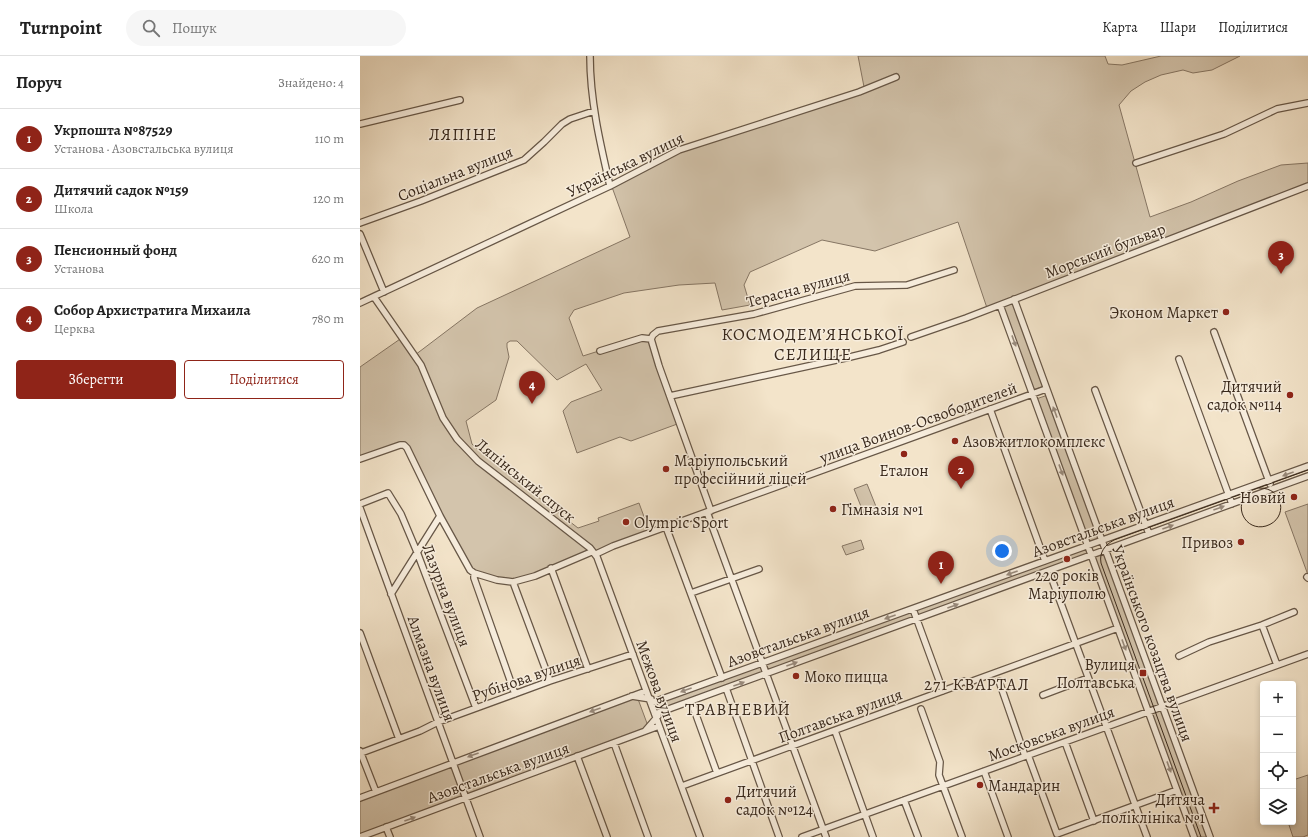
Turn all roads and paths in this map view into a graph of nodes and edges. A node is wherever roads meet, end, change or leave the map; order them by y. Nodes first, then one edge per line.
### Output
1 (590, 56) edge
2 (896, 77) dead end
3 (460, 100) dead end
4 (1308, 103) edge
5 (594, 111) junction
6 (360, 124) edge
7 (1136, 163) dead end
8 (610, 186) junction
9 (1308, 186) edge
10 (360, 224) edge
11 (360, 234) edge
12 (954, 270) dead end
13 (384, 292) junction
14 (374, 297) junction
15 (1014, 299) junction
16 (360, 303) edge
17 (1000, 305) junction
18 (1214, 332) dead end
19 (911, 337) dead end
20 (651, 339) junction
21 (903, 342) dead end
22 (600, 351) dead end
23 (1179, 359) dead end
24 (1046, 389) junction
25 (1095, 390) dead end
26 (1033, 394) junction
27 (670, 396) junction
28 (990, 409) junction
29 (360, 459) edge
30 (1308, 466) edge
31 (1308, 476) edge
32 (1268, 481) junction
33 (1272, 489) junction
34 (1229, 495) junction
35 (360, 504) edge
36 (1232, 504) junction
37 (360, 508) edge
38 (709, 511) junction
39 (440, 516) junction
40 (1146, 525) junction
41 (666, 527) junction
42 (1149, 534) junction
43 (1102, 541) junction
44 (1088, 545) junction
45 (1105, 550) junction
46 (417, 552) junction
47 (594, 552) junction
48 (1092, 555) junction
49 (1045, 561) junction
50 (551, 568) junction
51 (759, 569) dead end
52 (1049, 571) junction
53 (474, 573) junction
54 (732, 579) junction
55 (513, 582) junction
56 (691, 593) junction
57 (392, 594) junction
58 (913, 609) junction
59 (1294, 612) dead end
60 (916, 619) junction
61 (1262, 625) junction
62 (1118, 628) junction
63 (360, 633) edge
64 (1075, 643) junction
65 (814, 644) junction
66 (633, 654) junction
67 (1308, 654) edge
68 (818, 655) junction
69 (1178, 656) dead end
70 (762, 663) junction
71 (1276, 665) junction
72 (588, 669) junction
73 (766, 674) junction
74 (722, 678) junction
75 (1088, 678) junction
76 (550, 681) junction
77 (999, 681) dead end
78 (726, 688) junction
79 (646, 691) junction
80 (943, 691) junction
81 (514, 694) junction
82 (1043, 695) dead end
83 (632, 696) junction
84 (650, 701) junction
85 (691, 701) junction
86 (1162, 707) junction
87 (476, 708) junction
88 (922, 709) dead end
89 (1148, 712) junction
90 (656, 716) junction
91 (438, 722) junction
92 (659, 726) junction
93 (1106, 727) junction
94 (835, 730) junction
95 (645, 731) junction
96 (399, 739) junction
97 (1065, 742) junction
98 (614, 743) junction
99 (793, 746) junction
100 (360, 752) edge
101 (577, 756) junction
102 (1026, 756) junction
103 (752, 761) junction
104 (453, 763) junction
105 (984, 771) junction
106 (717, 773) junction
107 (682, 786) junction
108 (943, 786) junction
109 (1177, 790) junction
110 (376, 792) junction
111 (360, 798) edge
112 (466, 798) junction
113 (904, 800) junction
114 (1135, 805) junction
115 (865, 814) junction
116 (1094, 820) junction
117 (386, 827) junction
118 (823, 829) junction
119 (360, 837) edge
120 (390, 837) edge
121 (480, 837) edge
122 (607, 837) edge
123 (648, 837) edge
124 (700, 837) edge
125 (779, 837) edge
126 (802, 837) edge
127 (826, 837) edge
128 (873, 837) edge
129 (918, 837) edge
130 (962, 837) edge
131 (1008, 837) edge
132 (1146, 837) edge
133 (1194, 837) edge
134 (1210, 837) edge

1 - 5 street
2 - 8 street, Українська вулиця
3 - 6 street
4 - 7 street
5 - 8 street
5 - 10 street, Соціальна вулиця
8 - 13 street, Українська вулиця
9 - 15 street, Морський бульвар
11 - 13 street
12 - 20 street, Терасна вулиця
13 - 14 street, Українська вулиця
14 - 16 street, Українська вулиця
14 - 47 street, Ляпінський спуск
15 - 17 street, Морський бульвар
15 - 24 street, Українського козацтва вулиця
17 - 19 street, Морський бульвар
17 -> 26 street, Українського козацтва вулиця
18 - 32 street
20 - 22 street, Терасна вулиця
20 - 27 street
21 - 27 street
23 - 34 street
24 - 26 street, улица Воинов-Освободителей
43 -> 24 street, Українського козацтва вулиця
25 - 40 street
26 - 28 street, улица Воинов-Освободителей
26 -> 44 street, Українського козацтва вулиця
27 - 38 street
28 - 38 street, улица Воинов-Освободителей
28 - 49 street
29 - 39 street
30 -> 32 street, Азовстальська вулиця
31 - 33 street, Азовстальська вулиця
32 - 33 street
32 - 34 street, Азовстальська вулиця
33 - 36 street, Азовстальська вулиця
34 - 36 street
34 - 40 street, Азовстальська вулиця
35 - 46 street, Лазурна вулиця
42 -> 36 street, Азовстальська вулиця
37 - 57 street, Алмазна вулиця
38 - 41 street, улица Воинов-Освободителей
38 - 54 street
39 - 46 street
39 - 53 street
40 - 42 street
40 - 43 street, Азовстальська вулиця
41 - 47 street, улица Воинов-Освободителей
41 - 56 street
42 - 45 street, Азовстальська вулиця
43 - 44 street, Азовстальська вулиця
43 - 45 street, Українського козацтва вулиця
44 - 48 street, Українського козацтва вулиця
44 - 49 street, Азовстальська вулиця
45 - 48 street, Азовстальська вулиця
45 - 86 street, Українського козацтва вулиця
46 - 57 street
46 - 87 street, Лазурна вулиця
47 - 50 street, улица Воинов-Освободителей
47 - 66 street, Межова вулиця
48 - 52 street, Азовстальська вулиця
48 - 62 street, Українського козацтва вулиця
49 -> 58 street, Азовстальська вулиця
50 - 55 street, улица Воинов-Освободителей
50 - 72 street
51 - 54 street
60 -> 52 street, Азовстальська вулиця
52 - 64 street
53 - 55 street
53 - 81 street
54 - 56 street
54 - 70 street
55 - 76 street
56 - 74 street
57 - 91 street, Алмазна вулиця
58 - 60 street
58 -> 65 street, Азовстальська вулиця
59 - 61 street
60 - 68 street, Азовстальська вулиця
60 - 80 street
61 - 69 street
61 - 71 street
62 - 64 street, Полтавська вулиця
62 -> 89 street, Українського козацтва вулиця
63 - 96 street
64 - 75 street
64 - 80 street, Полтавська вулиця
65 - 68 street
65 - 70 street, Азовстальська вулиця
66 - 72 street, Рубінова вулиця
66 - 79 street, Межова вулиця
67 - 71 street, Московська вулиця
73 -> 68 street, Азовстальська вулиця
70 - 73 street
70 - 74 street, Азовстальська вулиця
71 - 86 street, Московська вулиця
72 - 76 street, Рубінова вулиця
78 -> 73 street, Азовстальська вулиця
73 - 99 street
74 -> 84 street, Азовстальська вулиця
75 - 82 street
75 - 93 street
76 - 81 street, Рубінова вулиця
77 - 102 street
78 - 85 street, Азовстальська вулиця
78 - 103 street
79 - 83 street, Азовстальська вулиця
79 - 84 street, Межова вулиця
80 - 94 street, Полтавська вулиця
81 - 87 street, Рубінова вулиця
83 - 84 street, Азовстальська вулиця
83 -> 104 street, Азовстальська вулиця
84 - 90 street, Межова вулиця
85 - 90 street, Азовстальська вулиця
85 - 106 street
86 - 89 street, Московська вулиця
86 - 134 street, Українського козацтва вулиця
87 - 91 street, Рубінова вулиця
88 - 108 street
89 - 93 street, Московська вулиця
89 -> 109 street, Українського козацтва вулиця
90 - 92 street, Межова вулиця
90 - 95 street, Азовстальська вулиця
91 - 96 street, Рубінова вулиця
91 - 104 street, Алмазна вулиця
92 - 95 street, Азовстальська вулиця
92 - 107 street, Межова вулиця
93 - 97 street, Московська вулиця
93 - 114 street
94 - 99 street, Полтавська вулиця
94 - 115 street
95 - 98 street, Азовстальська вулиця
96 - 100 street, Рубінова вулиця
97 - 102 street, Московська вулиця
97 - 116 street
98 - 101 street, Азовстальська вулиця
98 - 123 street
99 - 103 street, Полтавська вулиця
99 - 118 street
100 - 110 street
101 - 112 street, Азовстальська вулиця
101 - 122 street
102 - 105 street, Московська вулиця
102 - 116 street
103 - 106 street, Полтавська вулиця
103 - 125 street
104 - 110 street, Азовстальська вулиця
104 - 112 street, Алмазна вулиця
105 - 108 street, Московська вулиця
105 - 131 street
106 - 107 street, Полтавська вулиця
107 - 124 street, Межова вулиця
108 - 113 street, Московська вулиця
108 - 130 street
109 - 114 street
109 - 133 street, Українського козацтва вулиця
110 - 111 street, Азовстальська вулиця
117 -> 112 street, Азовстальська вулиця
112 - 121 street, Алмазна вулиця
113 - 115 street, Московська вулиця
113 - 129 street
114 - 116 street
114 - 132 street
115 - 118 street, Московська вулиця
115 - 128 street
117 - 119 street, Азовстальська вулиця
117 - 120 street
118 - 126 street, Московська вулиця
118 - 127 street

